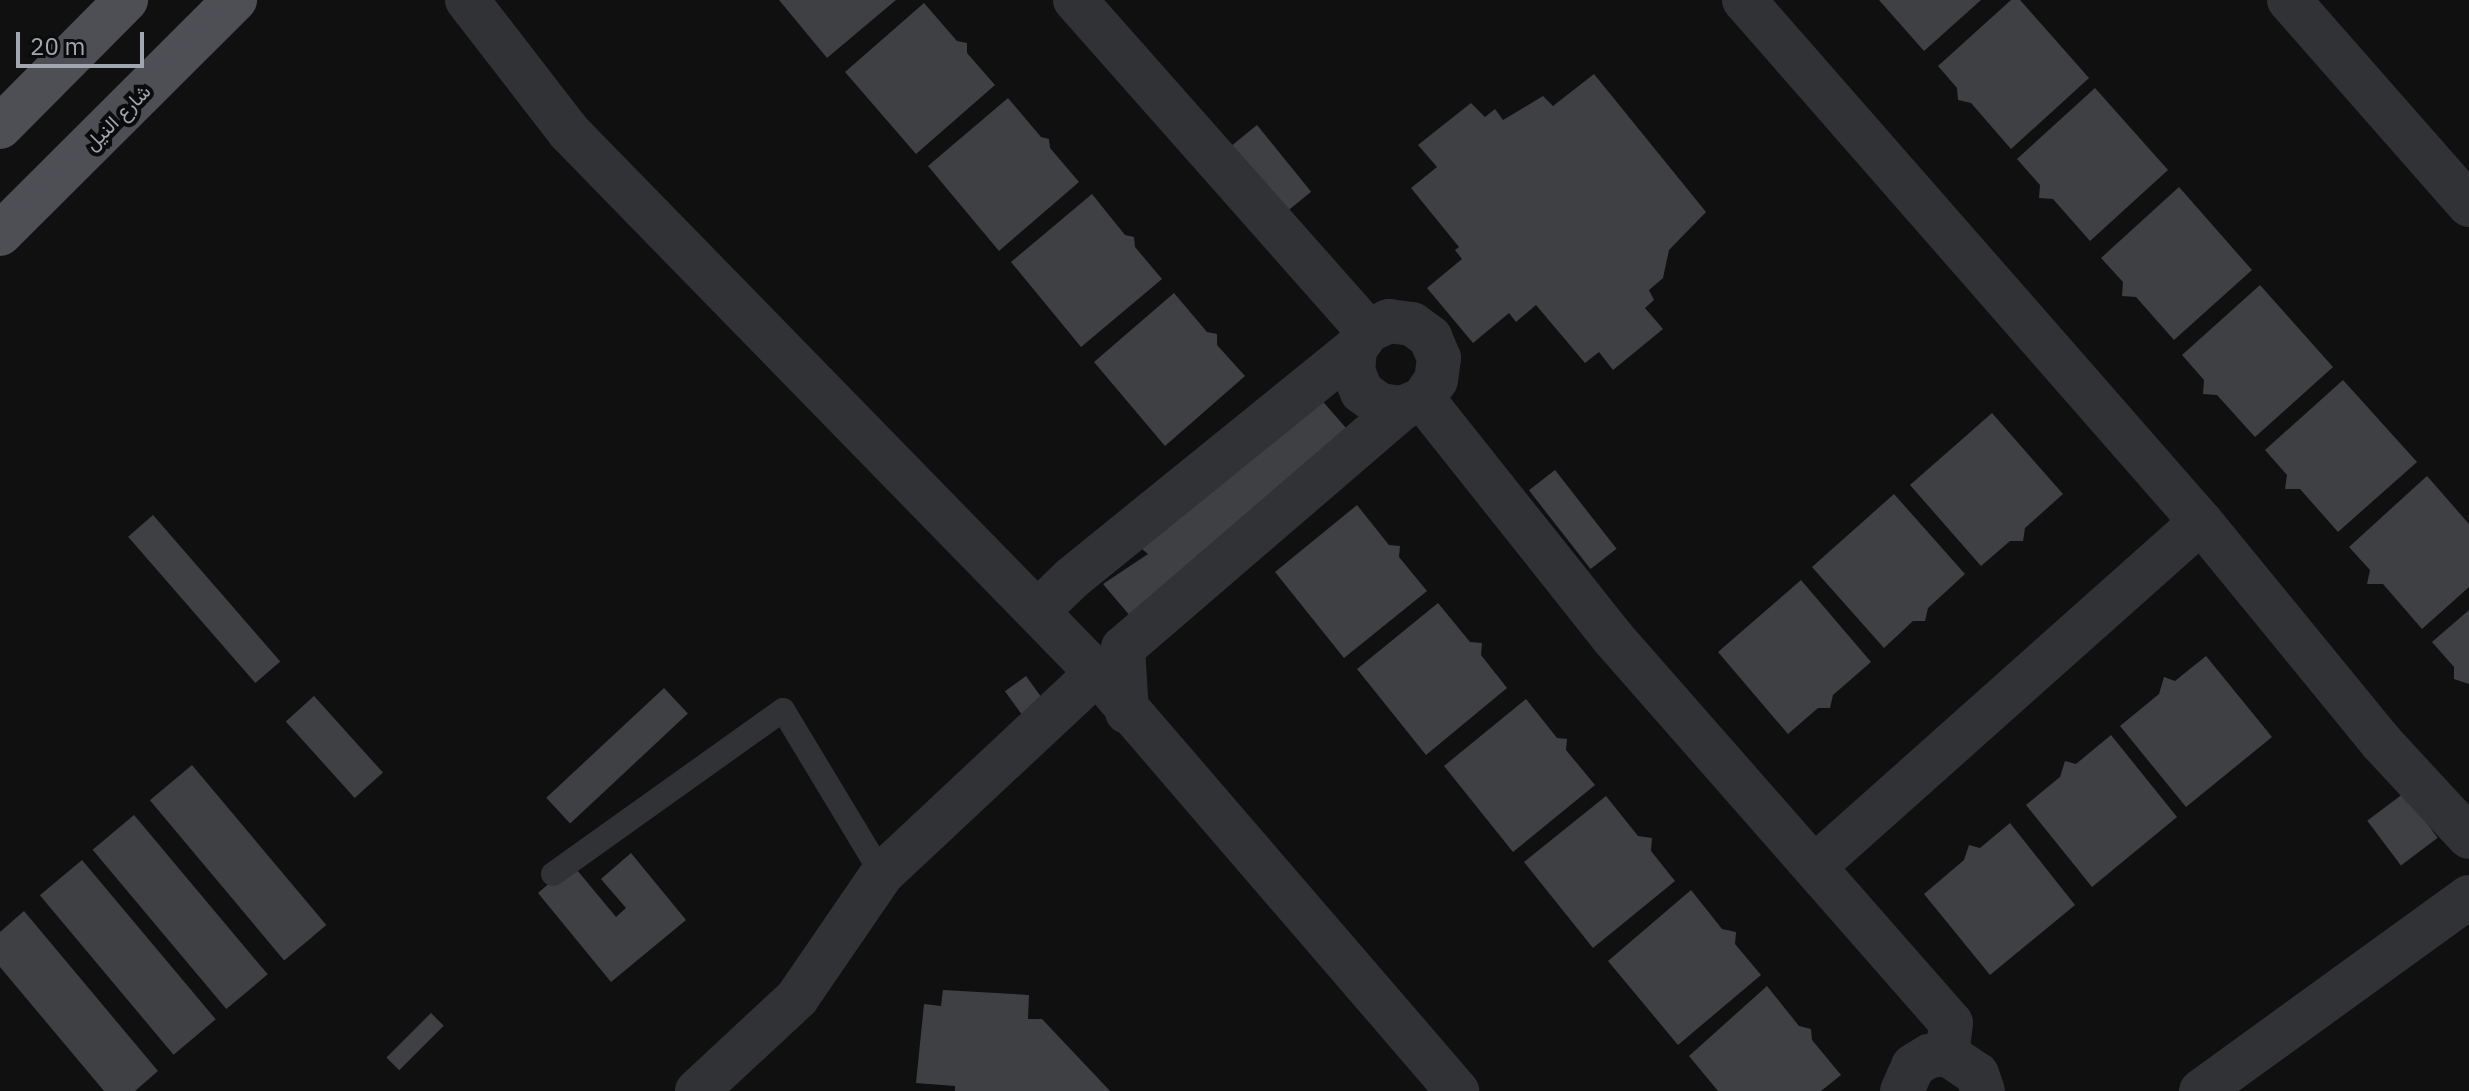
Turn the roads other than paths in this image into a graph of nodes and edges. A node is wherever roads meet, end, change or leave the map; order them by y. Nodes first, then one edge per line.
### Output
1 (126, 0) edge
2 (235, 0) edge
3 (467, 0) edge
4 (1075, 0) edge
5 (1744, 0) edge
6 (2289, 0) edge
7 (0, 127) edge
8 (2469, 205) edge
9 (0, 234) edge
10 (1362, 340) junction
11 (1413, 403) junction
12 (2201, 522) junction
13 (1038, 611) junction
14 (1097, 673) junction
15 (1127, 712) junction
16 (2469, 837) edge
17 (1815, 866) junction
18 (553, 874) dead end
19 (882, 874) junction
20 (2469, 897) edge
21 (1947, 1054) junction
22 (697, 1091) edge
23 (1457, 1091) edge
24 (1902, 1091) edge
25 (1983, 1091) edge
26 (2201, 1091) edge

1 - 7 main road
2 - 9 main road, شارع النيل
3 - 13 street
4 - 10 street
5 - 12 street
6 - 8 street
10 - 11 street
10 - 11 street
10 - 13 street
11 - 15 street
11 - 17 street
12 - 16 street
12 - 17 street
13 - 14 street
14 - 15 street
14 - 19 street
15 - 23 street
17 - 21 street
18 - 19 lane
19 - 22 street
20 - 26 street
21 - 24 street
21 - 25 street

